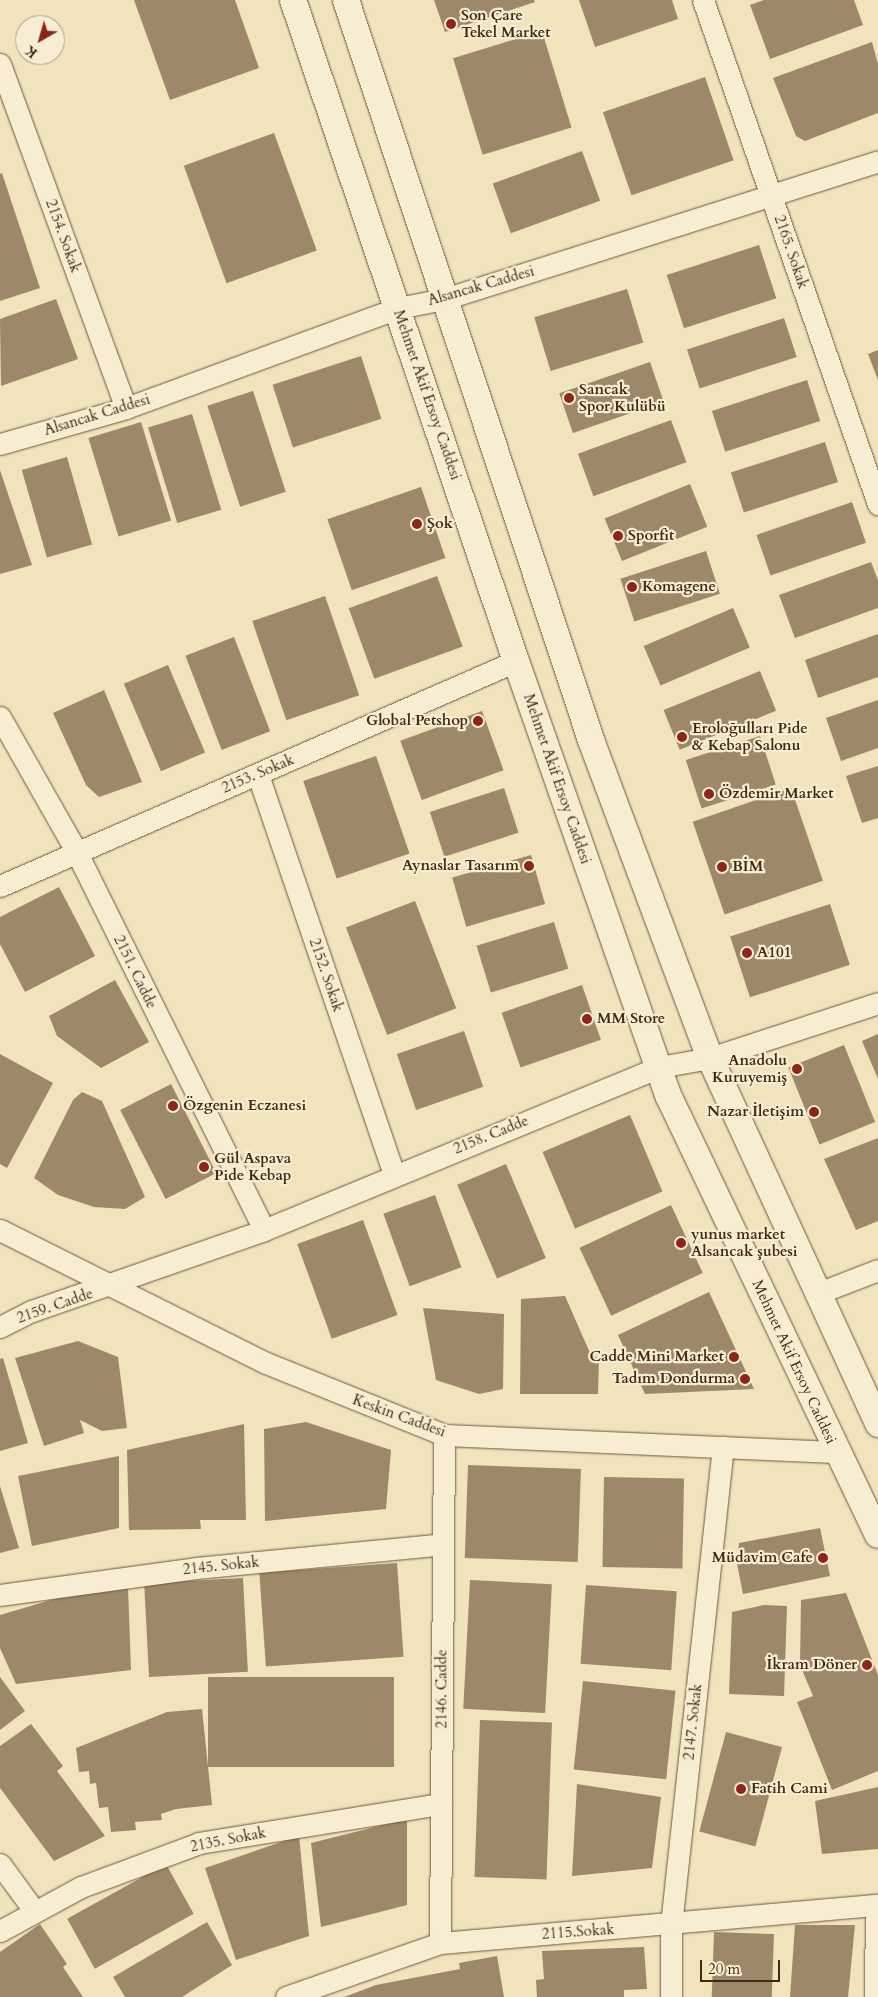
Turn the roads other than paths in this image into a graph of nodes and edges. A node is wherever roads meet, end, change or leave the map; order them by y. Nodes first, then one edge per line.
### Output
1 (293, 0) edge
2 (346, 0) edge
3 (703, 0) edge
4 (0, 64) edge
5 (878, 161) edge
6 (771, 195) junction
7 (444, 300) junction
8 (398, 308) junction
9 (126, 408) junction
10 (0, 444) edge
11 (878, 504) edge
12 (516, 661) junction
13 (0, 717) edge
14 (258, 775) junction
15 (76, 851) junction
16 (0, 886) edge
17 (878, 1002) edge
18 (710, 1058) junction
19 (659, 1067) junction
20 (394, 1174) junction
21 (0, 1230) edge
22 (264, 1230) junction
23 (878, 1270) edge
24 (111, 1287) junction
25 (816, 1294) junction
26 (0, 1327) edge
27 (878, 1424) edge
28 (444, 1435) junction
29 (723, 1447) junction
30 (836, 1452) junction
31 (878, 1534) edge
32 (443, 1544) junction
33 (0, 1595) edge
34 (441, 1804) junction
35 (0, 1864) edge
36 (877, 1906) edge
37 (35, 1912) junction
38 (671, 1925) junction
39 (0, 1931) edge
40 (440, 1943) junction
41 (286, 1997) edge
42 (671, 1997) edge
43 (875, 1997) edge

1 - 8 street, Mehmet Akif Ersoy Caddesi
2 - 7 street
3 - 6 street, 2165. Sokak
4 - 9 street, 2154. Sokak
5 - 6 street, Alsancak Caddesi
6 - 7 street, Alsancak Caddesi
6 - 11 street, 2165. Sokak
7 - 8 street, Alsancak Caddesi
7 - 18 street
8 - 9 street, Alsancak Caddesi
8 - 12 street, Mehmet Akif Ersoy Caddesi
9 - 10 street, Alsancak Caddesi
12 - 14 street, 2153. Sokak
12 - 19 street, Mehmet Akif Ersoy Caddesi
13 - 15 street, 2151. Cadde
14 - 15 street, 2153. Sokak
14 - 20 street, 2152. Sokak
15 - 16 street, 2153. Sokak
15 - 22 street, 2151. Cadde
17 - 18 street, 2158. Cadde
18 - 19 street, 2158. Cadde
18 - 25 street
19 - 20 street, 2158. Cadde
19 - 30 street, Mehmet Akif Ersoy Caddesi
20 - 22 street, 2158. Cadde
21 - 24 street, Keskin Caddesi
22 - 24 street, 2158. Cadde
23 - 25 street
24 - 26 street, 2159. Cadde
24 - 28 street, Keskin Caddesi
25 - 27 street
28 - 29 street, Keskin Caddesi
28 - 32 street, 2146. Cadde
29 - 30 street, Keskin Caddesi
29 - 38 street, 2147. Sokak
30 - 31 street, Mehmet Akif Ersoy Caddesi
32 - 33 street, 2145. Sokak
32 - 34 street, 2146. Cadde
34 - 37 street, 2135. Sokak
34 - 40 street, 2146. Cadde
35 - 37 street
36 - 38 street, 2115.Sokak
36 - 43 street
37 - 39 street, 2135. Sokak
38 - 40 street, 2115.Sokak
38 - 42 street, 2147. Sokak
40 - 41 street, 2115.Sokak

